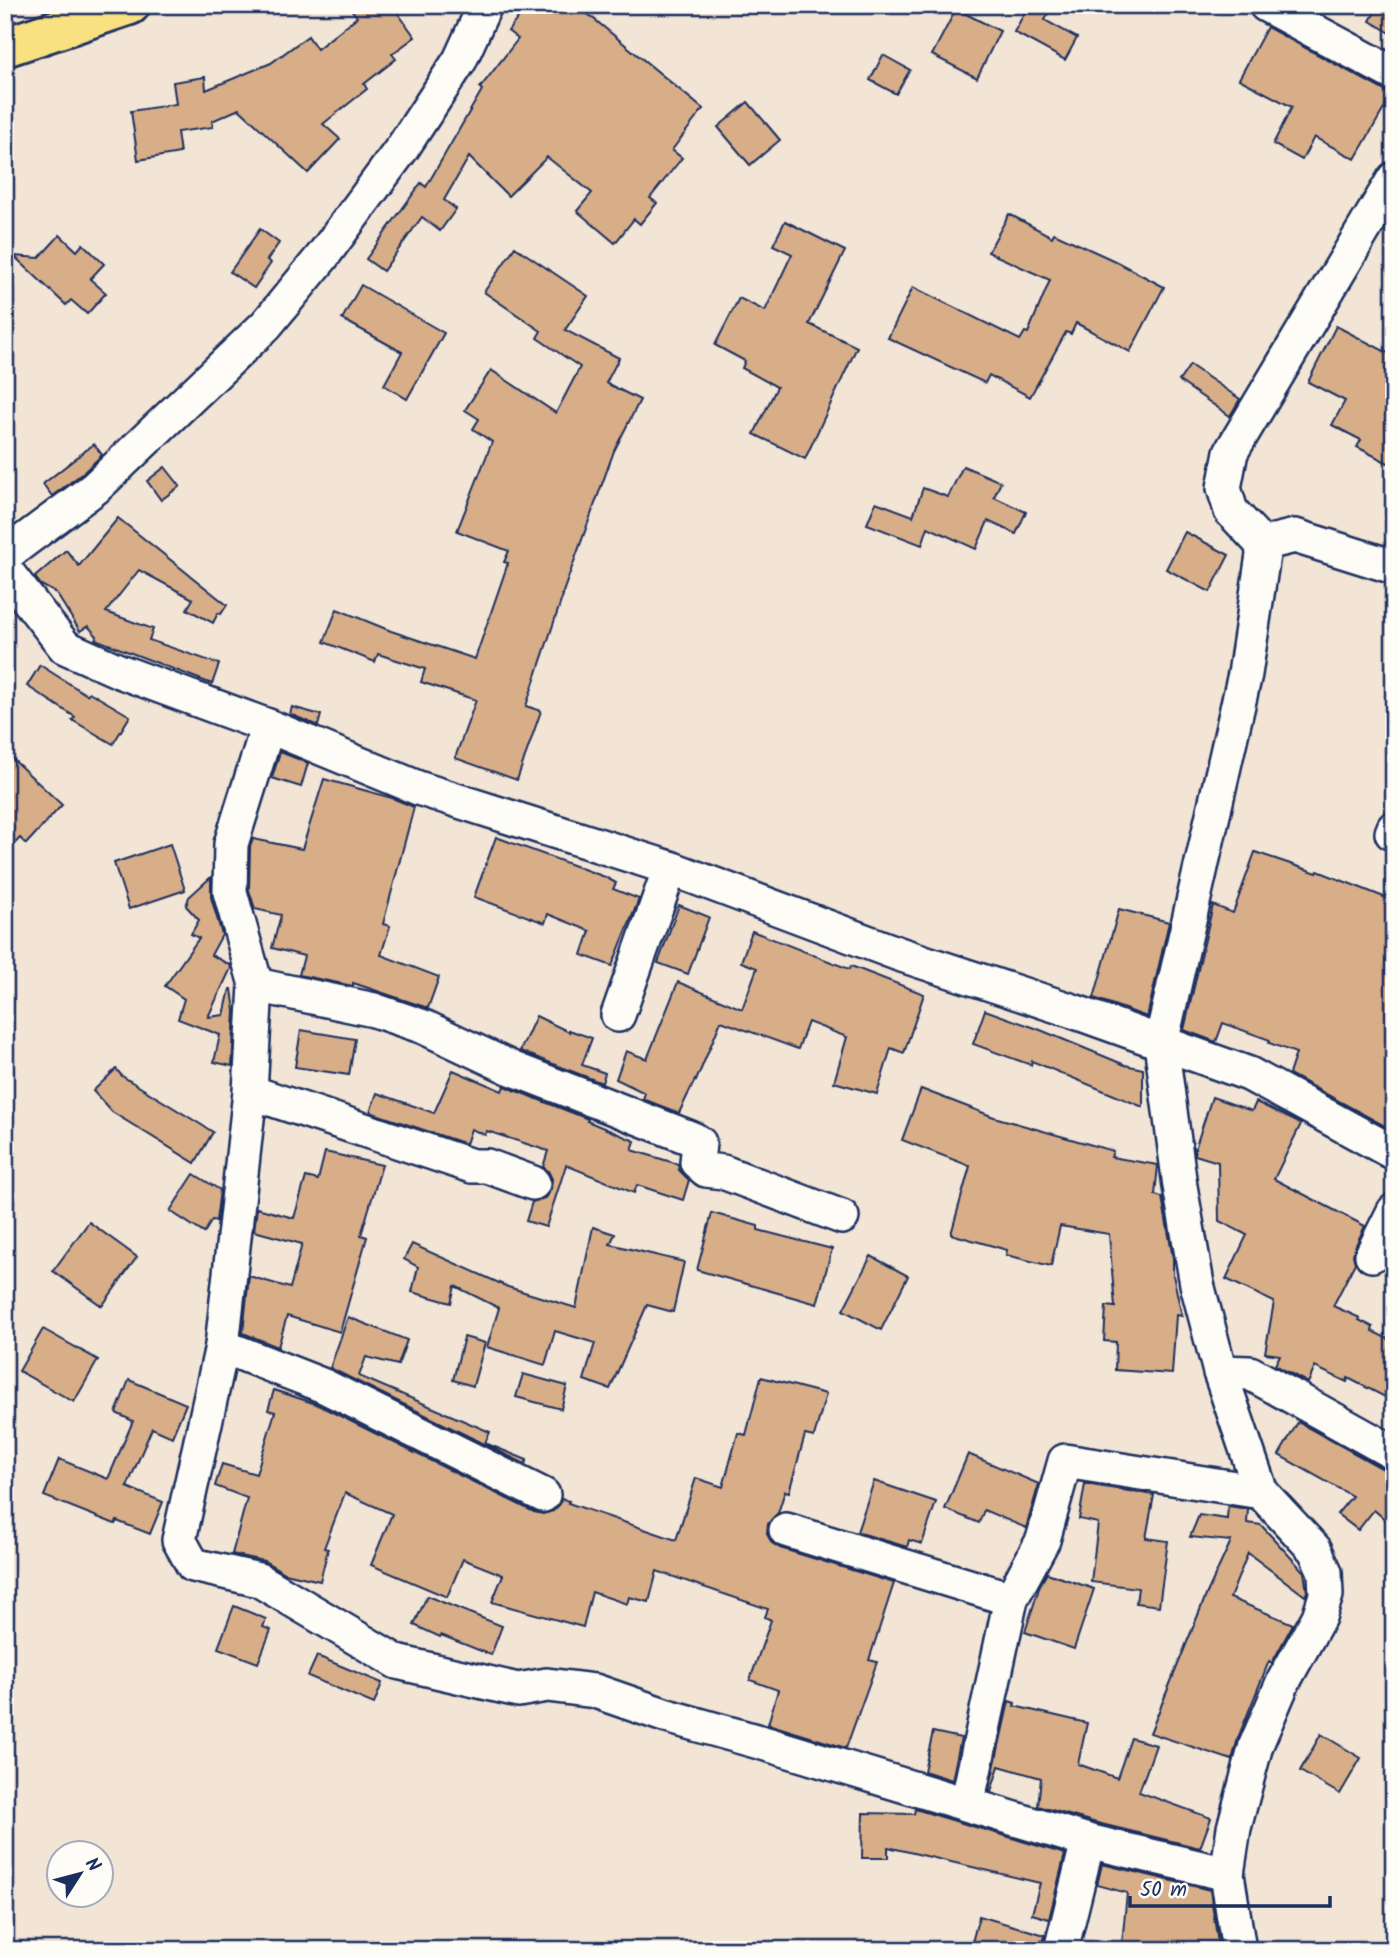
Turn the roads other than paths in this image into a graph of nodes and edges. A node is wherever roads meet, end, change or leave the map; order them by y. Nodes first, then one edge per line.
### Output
1 (130, 5) edge
2 (485, 5) edge
3 (1266, 5) edge
4 (5, 47) edge
5 (1394, 74) edge
6 (1390, 193) edge
7 (1262, 544) junction
8 (5, 555) edge
9 (1394, 567) edge
10 (5, 570) edge
11 (268, 726) junction
12 (670, 868) junction
13 (256, 985) junction
14 (618, 1015) dead end
15 (1161, 1043) junction
16 (250, 1092) junction
17 (1394, 1153) edge
18 (533, 1183) dead end
19 (1394, 1211) edge
20 (842, 1217) dead end
21 (1372, 1255) dead end
22 (222, 1346) junction
23 (1220, 1372) junction
24 (1394, 1453) edge
25 (1261, 1492) junction
26 (543, 1495) dead end
27 (786, 1530) dead end
28 (1011, 1599) junction
29 (967, 1804) junction
30 (1087, 1841) junction
31 (1227, 1874) junction
32 (1061, 1950) edge
33 (1239, 1950) edge

1 - 4 highway
2 - 8 street
3 - 5 street
6 - 7 street
7 - 9 street
7 - 15 street
10 - 11 street
11 - 12 street
11 - 13 street
12 - 14 street
12 - 15 street
13 - 16 street
13 - 20 street
15 - 17 street
15 - 23 street
16 - 18 street
16 - 22 street
19 - 21 street
22 - 26 street
22 - 29 street
23 - 24 street
23 - 25 street
25 - 28 street
25 - 31 street
27 - 28 street
28 - 29 street
29 - 30 street
30 - 31 street
30 - 32 street
31 - 33 street

